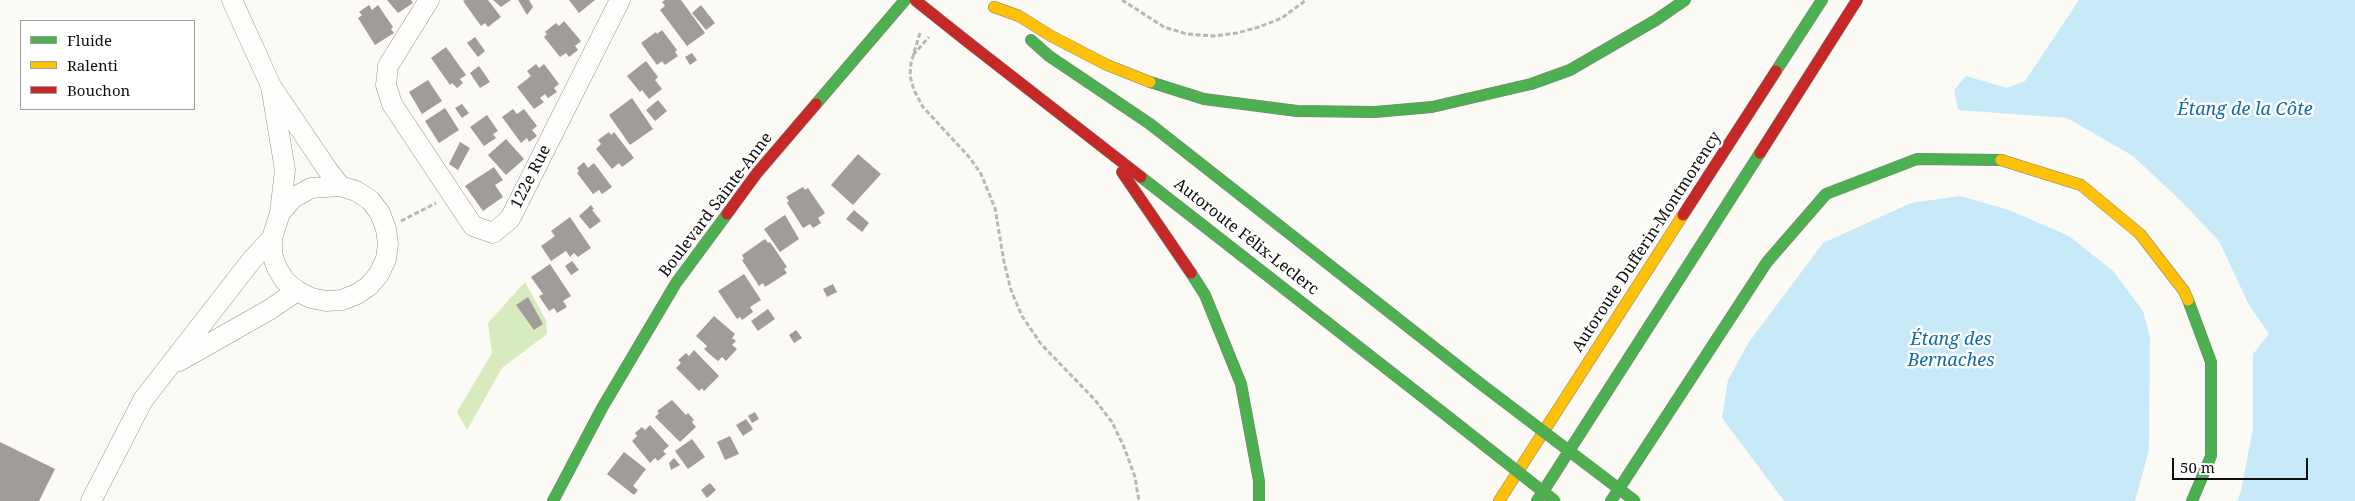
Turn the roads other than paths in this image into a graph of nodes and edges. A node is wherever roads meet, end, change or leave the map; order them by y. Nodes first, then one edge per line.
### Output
1 (232, 0) edge
2 (429, 0) edge
3 (620, 0) edge
4 (905, 0) edge
5 (915, 0) edge
6 (985, 0) edge
7 (1684, 0) edge
8 (1822, 0) edge
9 (1857, 0) edge
10 (994, 8) junction
11 (271, 86) junction
12 (1105, 148) junction
13 (340, 186) junction
14 (280, 213) junction
15 (272, 238) junction
16 (297, 291) junction
17 (170, 365) junction
18 (91, 501) edge
19 (553, 501) edge
20 (1259, 501) edge
21 (1499, 501) edge
22 (1538, 501) edge
23 (1556, 501) edge
24 (1611, 501) edge
25 (1635, 501) edge
26 (2192, 501) edge

1 - 11 street
2 - 3 street, 122e Rue
4 - 19 main road, Boulevard Sainte-Anne
5 - 12 main road, Autoroute Félix-Leclerc, bridge
6 - 10 main road
7 - 10 main road
8 - 21 main road, Autoroute Dufferin-Montmorency
9 - 22 main road
10 - 25 main road, bridge
11 - 13 street
11 - 14 street
12 - 20 main road
12 - 23 main road, Autoroute Félix-Leclerc, bridge
13 - 14 street
13 - 16 street
14 - 15 street
15 - 16 street
15 - 17 street
16 - 17 street
17 - 18 street
24 - 26 main road

